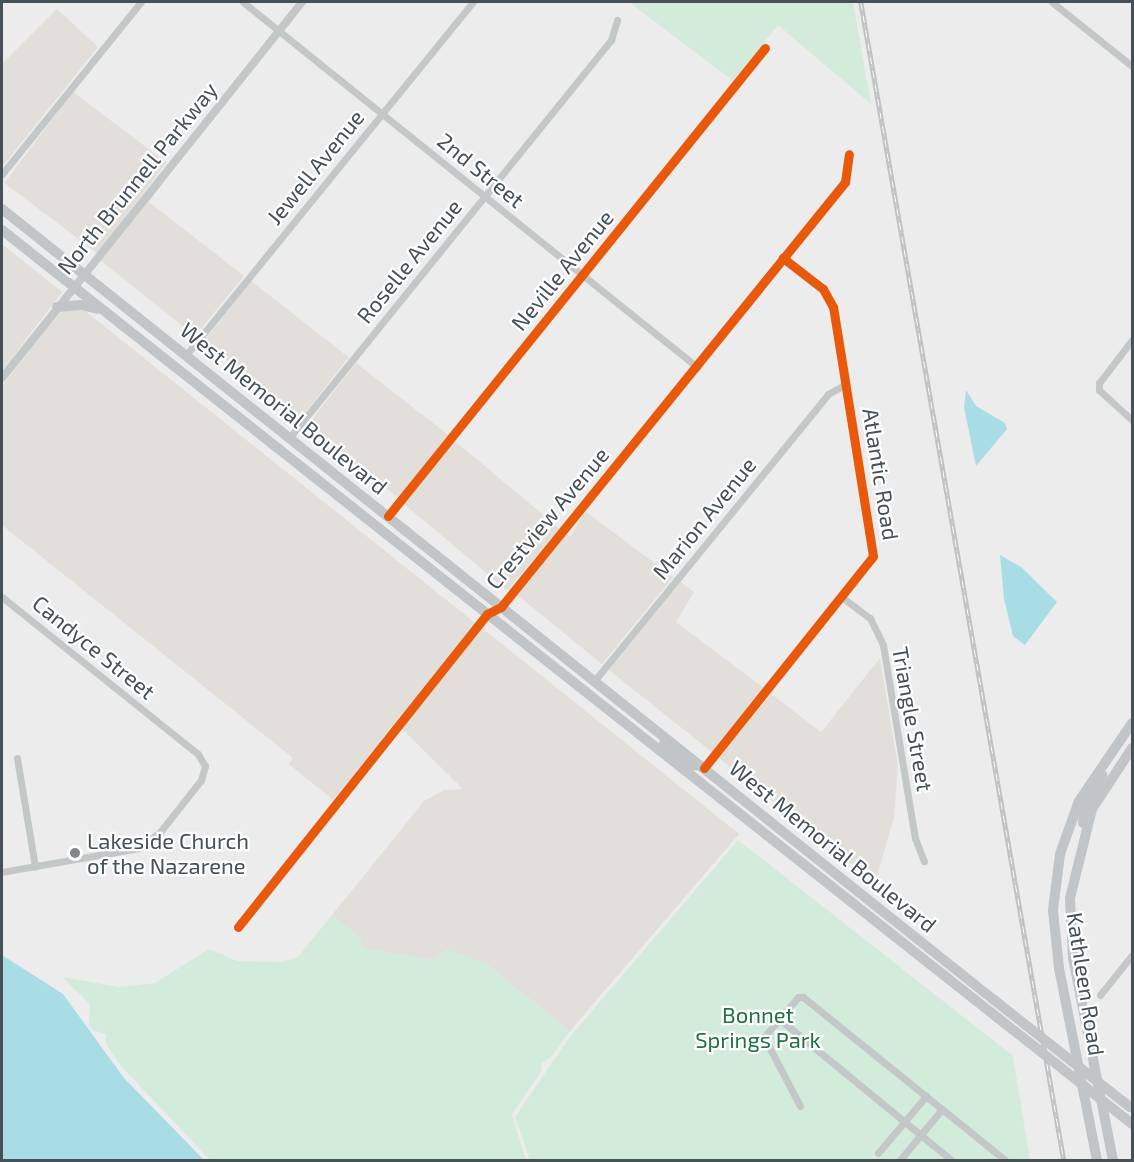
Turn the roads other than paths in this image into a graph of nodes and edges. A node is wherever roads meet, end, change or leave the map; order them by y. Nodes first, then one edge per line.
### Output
1 (141, 2) edge
2 (243, 2) edge
3 (302, 2) edge
4 (472, 2) edge
5 (1052, 2) edge
6 (617, 20) dead end
7 (279, 30) junction
8 (765, 48) dead end
9 (1132, 66) edge
10 (382, 113) junction
11 (849, 154) dead end
12 (2, 174) edge
13 (485, 196) junction
14 (2, 209) edge
15 (2, 230) edge
16 (783, 258) junction
17 (84, 274) junction
18 (583, 276) junction
19 (72, 287) junction
20 (57, 307) junction
21 (103, 310) junction
22 (1132, 340) edge
23 (186, 355) junction
24 (697, 367) junction
25 (2, 378) edge
26 (846, 384) junction
27 (1132, 420) edge
28 (250, 425) junction
29 (290, 437) junction
30 (279, 448) junction
31 (317, 459) junction
32 (388, 516) junction
33 (2, 597) edge
34 (843, 598) junction
35 (501, 607) junction
36 (487, 614) junction
37 (595, 681) junction
38 (589, 695) junction
39 (1132, 723) edge
40 (1121, 738) junction
41 (1132, 748) edge
42 (17, 758) dead end
43 (704, 768) junction
44 (695, 779) junction
45 (784, 831) junction
46 (1084, 832) junction
47 (924, 861) dead end
48 (35, 867) junction
49 (2, 872) edge
50 (238, 927) dead end
51 (1132, 955) edge
52 (1100, 995) dead end
53 (777, 1017) junction
54 (926, 1096) junction
55 (800, 1106) dead end
56 (1131, 1108) edge
57 (942, 1110) junction
58 (904, 1122) junction
59 (1132, 1124) edge
60 (921, 1136) junction
61 (878, 1153) dead end
62 (900, 1161) edge
63 (951, 1161) edge
64 (1005, 1161) edge
65 (1097, 1161) edge
66 (1113, 1161) edge

1 - 12 street
2 - 7 street, 2nd Street
3 - 7 street, North Brunnell Parkway
4 - 10 street, Jewell Avenue
5 - 9 street
6 - 13 street, Roselle Avenue
7 - 10 street, 2nd Street
7 - 17 street, North Brunnell Parkway
8 - 18 street, Neville Avenue
10 - 13 street, 2nd Street
10 - 23 street, Jewell Avenue
11 - 16 street, Crestview Avenue
13 - 18 street, 2nd Street
13 - 29 street, Roselle Avenue
14 - 17 main road, West Memorial Boulevard
15 - 19 main road, West Memorial Boulevard
16 - 24 street, Crestview Avenue
16 - 26 street, Atlantic Road
17 - 19 street, North Brunnell Parkway
17 - 23 main road, West Memorial Boulevard
18 - 24 street, 2nd Street
18 - 32 street, Neville Avenue
19 - 20 street, North Brunnell Parkway
19 - 21 main road, West Memorial Boulevard
20 - 21 main road
20 - 25 street, North Brunnell Parkway
21 - 28 main road, West Memorial Boulevard
22 - 27 street
23 - 29 main road, West Memorial Boulevard
24 - 35 street, Crestview Avenue
26 - 34 street, Atlantic Road
26 - 37 street, Marion Avenue
28 - 29 main road
28 - 30 main road, West Memorial Boulevard
29 - 31 main road, West Memorial Boulevard
30 - 31 main road
30 - 36 main road, West Memorial Boulevard
31 - 32 main road, West Memorial Boulevard
32 - 35 main road, West Memorial Boulevard
33 - 48 street, Candyce Street
34 - 43 street, Atlantic Road
34 - 47 street, Triangle Street
35 - 36 street, Crestview Avenue
35 - 37 main road, West Memorial Boulevard
36 - 38 main road, West Memorial Boulevard
36 - 50 street, Crestview Avenue
37 - 43 main road, West Memorial Boulevard
38 - 43 main road
38 - 44 main road, West Memorial Boulevard
39 - 40 main road, Kathleen Road
40 - 46 main road
40 - 65 main road, Kathleen Road
41 - 46 main road, Kathleen Road
42 - 48 street
43 - 45 main road, West Memorial Boulevard
44 - 45 main road
44 - 59 main road, West Memorial Boulevard, bridge
45 - 56 main road, West Memorial Boulevard, bridge
46 - 66 main road, Kathleen Road
48 - 49 street
51 - 52 street
53 - 54 street
53 - 55 street
53 - 58 street
54 - 57 street
54 - 58 street
57 - 60 street
57 - 64 street
58 - 60 street
58 - 61 street
60 - 62 street
60 - 63 street

